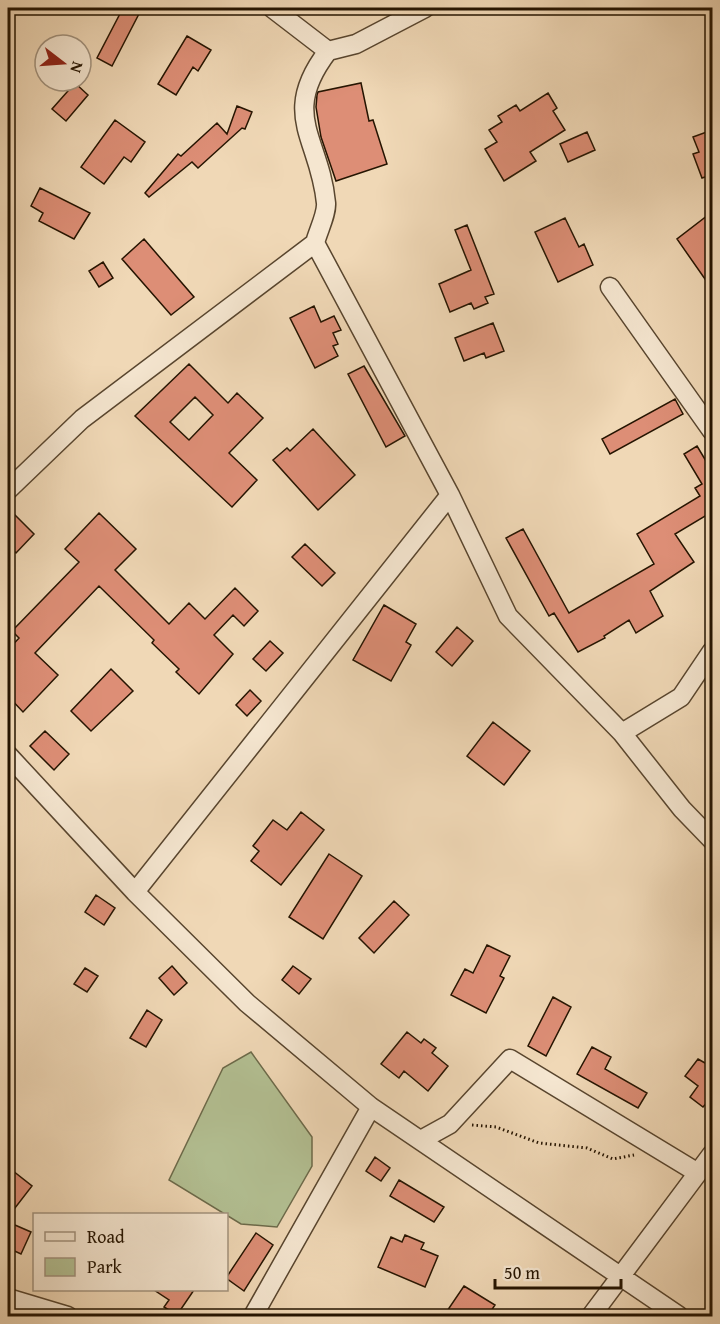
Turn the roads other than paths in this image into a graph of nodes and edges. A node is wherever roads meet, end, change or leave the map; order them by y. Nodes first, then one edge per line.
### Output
1 (272, 8) edge
2 (425, 8) edge
3 (328, 51) junction
4 (315, 243) junction
5 (610, 287) dead end
6 (712, 431) edge
7 (8, 490) edge
8 (450, 495) junction
9 (712, 651) edge
10 (622, 733) junction
11 (8, 755) edge
12 (712, 840) edge
13 (135, 892) junction
14 (371, 1107) junction
15 (421, 1140) junction
16 (712, 1154) edge
17 (698, 1173) junction
18 (622, 1277) junction
19 (9, 1295) edge
20 (68, 1317) edge
21 (253, 1317) edge
22 (591, 1317) edge
23 (679, 1317) edge

1 - 3 street
2 - 3 street
3 - 4 street
4 - 7 street
4 - 8 street
5 - 6 street
8 - 10 street
8 - 13 street
9 - 10 street
10 - 12 street
11 - 13 street
13 - 14 street
14 - 15 street
14 - 21 street
15 - 17 street
15 - 18 street
16 - 17 street
17 - 18 street
18 - 22 street
18 - 23 street
19 - 20 street

